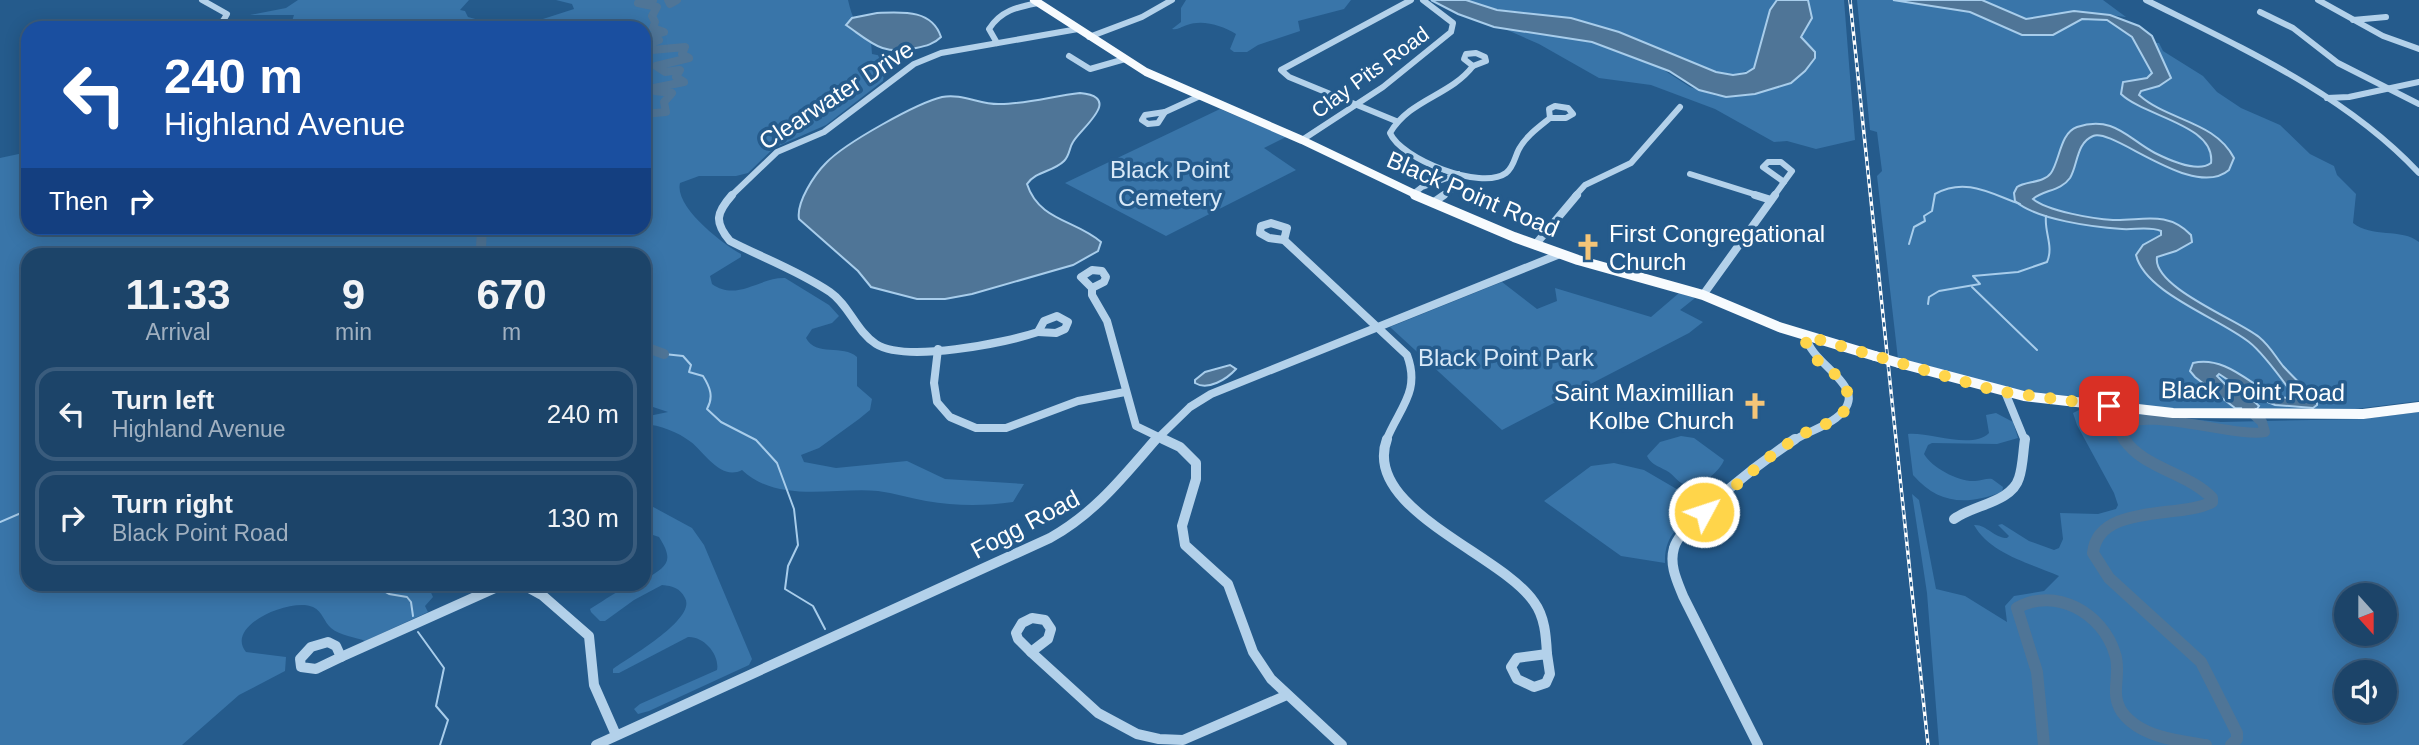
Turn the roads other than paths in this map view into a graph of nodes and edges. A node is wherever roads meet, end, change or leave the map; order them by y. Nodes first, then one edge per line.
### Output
1 (202, 0) edge
2 (1172, 0) edge
3 (1411, 0) edge
4 (1423, 0) edge
5 (2146, 0) edge
6 (2318, 0) edge
7 (1036, 2) edge
8 (2260, 12) dead end
9 (2386, 17) dead end
10 (2353, 20) junction
11 (222, 21) edge
12 (1079, 29) junction
13 (1090, 37) junction
14 (997, 43) junction
15 (2419, 49) edge
16 (1069, 57) dead end
17 (1125, 59) junction
18 (1473, 66) dead end
19 (2419, 82) edge
20 (2386, 89) junction
21 (1200, 96) junction
22 (2349, 97) junction
23 (2327, 99) junction
24 (2335, 103) junction
25 (2419, 104) edge
26 (1355, 106) junction
27 (1680, 107) dead end
28 (1165, 113) dead end
29 (1550, 118) dead end
30 (1396, 121) junction
31 (1301, 140) junction
32 (2419, 173) edge
33 (1458, 174) junction
34 (1690, 174) dead end
35 (1784, 182) dead end
36 (1413, 194) junction
37 (1771, 200) junction
38 (1434, 202) junction
39 (1284, 240) dead end
40 (1535, 245) junction
41 (1560, 254) junction
42 (1091, 288) dead end
43 (1703, 295) junction
44 (1378, 326) junction
45 (1038, 332) dead end
46 (1806, 336) junction
47 (938, 349) junction
48 (2005, 392) junction
49 (1125, 393) junction
50 (2419, 407) edge
51 (1157, 437) junction
52 (1954, 519) dead end
53 (488, 591) edge
54 (534, 591) edge
55 (1031, 652) dead end
56 (1546, 654) dead end
57 (341, 657) dead end
58 (1287, 695) junction
59 (616, 735) junction
60 (596, 745) edge
61 (1342, 745) edge
62 (1758, 745) edge

1 - 11 street
2 - 13 street
3 - 26 street
4 - 26 street, Clay Pits Road
5 - 23 street
6 - 10 street
7 - 12 main road, Black Point Road
7 - 14 street
8 - 20 street
9 - 10 street
10 - 15 street
12 - 13 main road, Black Point Road
12 - 14 street, Clearwater Drive
13 - 17 main road, Black Point Road
14 - 47 street, Clearwater Drive
16 - 17 street
17 - 21 main road, Black Point Road
18 - 30 street
19 - 20 street
20 - 22 street
20 - 25 street
21 - 28 street
21 - 31 main road, Black Point Road
22 - 23 street
22 - 24 street
23 - 24 street
24 - 32 street
26 - 30 street
26 - 31 street, Clay Pits Road
27 - 40 street
29 - 33 street
30 - 33 street
31 - 36 main road, Black Point Road
33 - 36 street
33 - 38 street
34 - 37 street
35 - 37 street
36 - 38 main road, Black Point Road
37 - 43 street
38 - 40 main road, Black Point Road
39 - 44 street
40 - 41 main road, Black Point Road
41 - 43 main road, Black Point Road
41 - 44 street, Fogg Road
42 - 49 street
43 - 46 main road, Black Point Road
44 - 51 street, Fogg Road
44 - 56 street
45 - 47 street, Clearwater Drive
46 - 48 main road, Black Point Road, bridge
46 - 62 street
47 - 49 street
48 - 50 main road, Black Point Road
48 - 52 street
49 - 51 street
51 - 58 street
51 - 59 street, Fogg Road
53 - 57 street
54 - 59 street
55 - 58 street
58 - 61 street
59 - 60 street, Fogg Road

